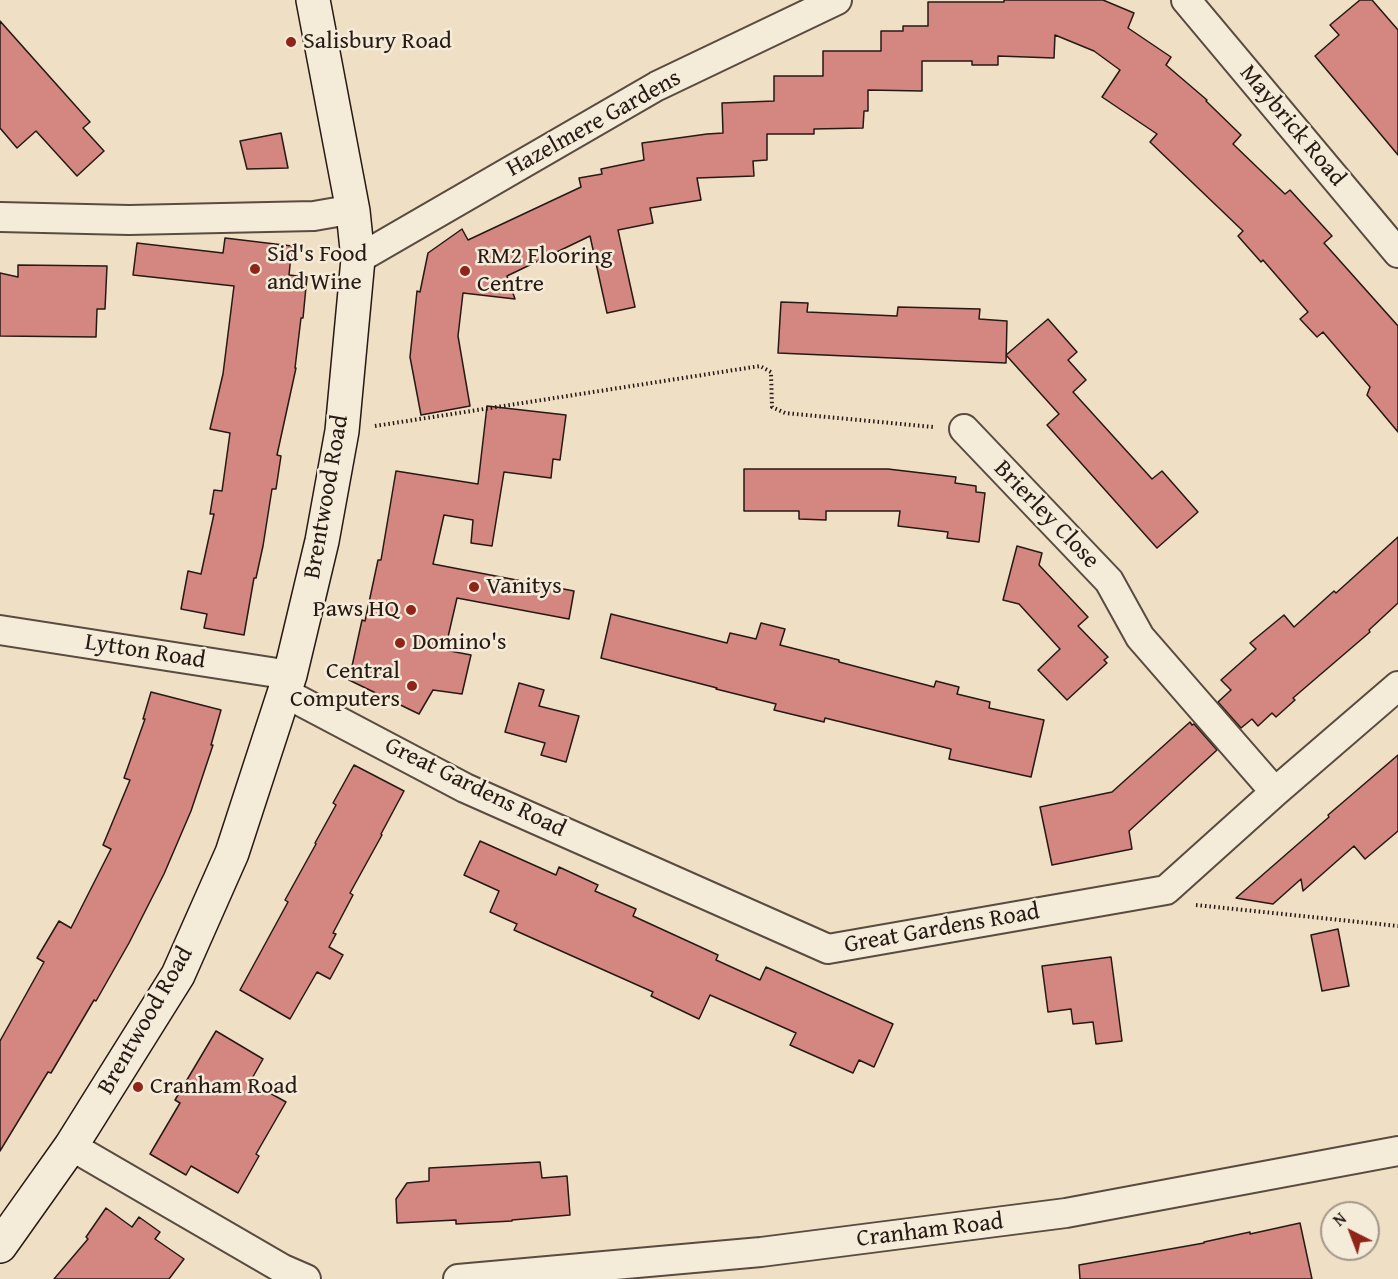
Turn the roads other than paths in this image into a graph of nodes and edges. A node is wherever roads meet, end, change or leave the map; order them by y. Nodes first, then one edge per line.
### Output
1 (313, 0) edge
2 (837, 0) edge
3 (1186, 0) edge
4 (353, 211) junction
5 (0, 217) edge
6 (1398, 252) edge
7 (358, 259) junction
8 (964, 429) road end
9 (0, 630) edge
10 (288, 684) junction
11 (1398, 686) edge
12 (1275, 792) junction
13 (71, 1146) junction
14 (1398, 1151) edge
15 (4, 1233) edge
16 (306, 1279) edge
17 (458, 1279) edge

1 - 4 street, Brentwood Road
2 - 7 street, Hazelmere Gardens
3 - 6 street, Maybrick Road
4 - 5 street
4 - 7 street, Brentwood Road
7 - 10 street, Brentwood Road
8 - 12 street, Brierley Close
9 - 10 street, Lytton Road
10 - 12 street, Great Gardens Road
10 - 13 street, Brentwood Road
11 - 12 street
13 - 15 street, Brentwood Road
13 - 16 street
14 - 17 street, Cranham Road

